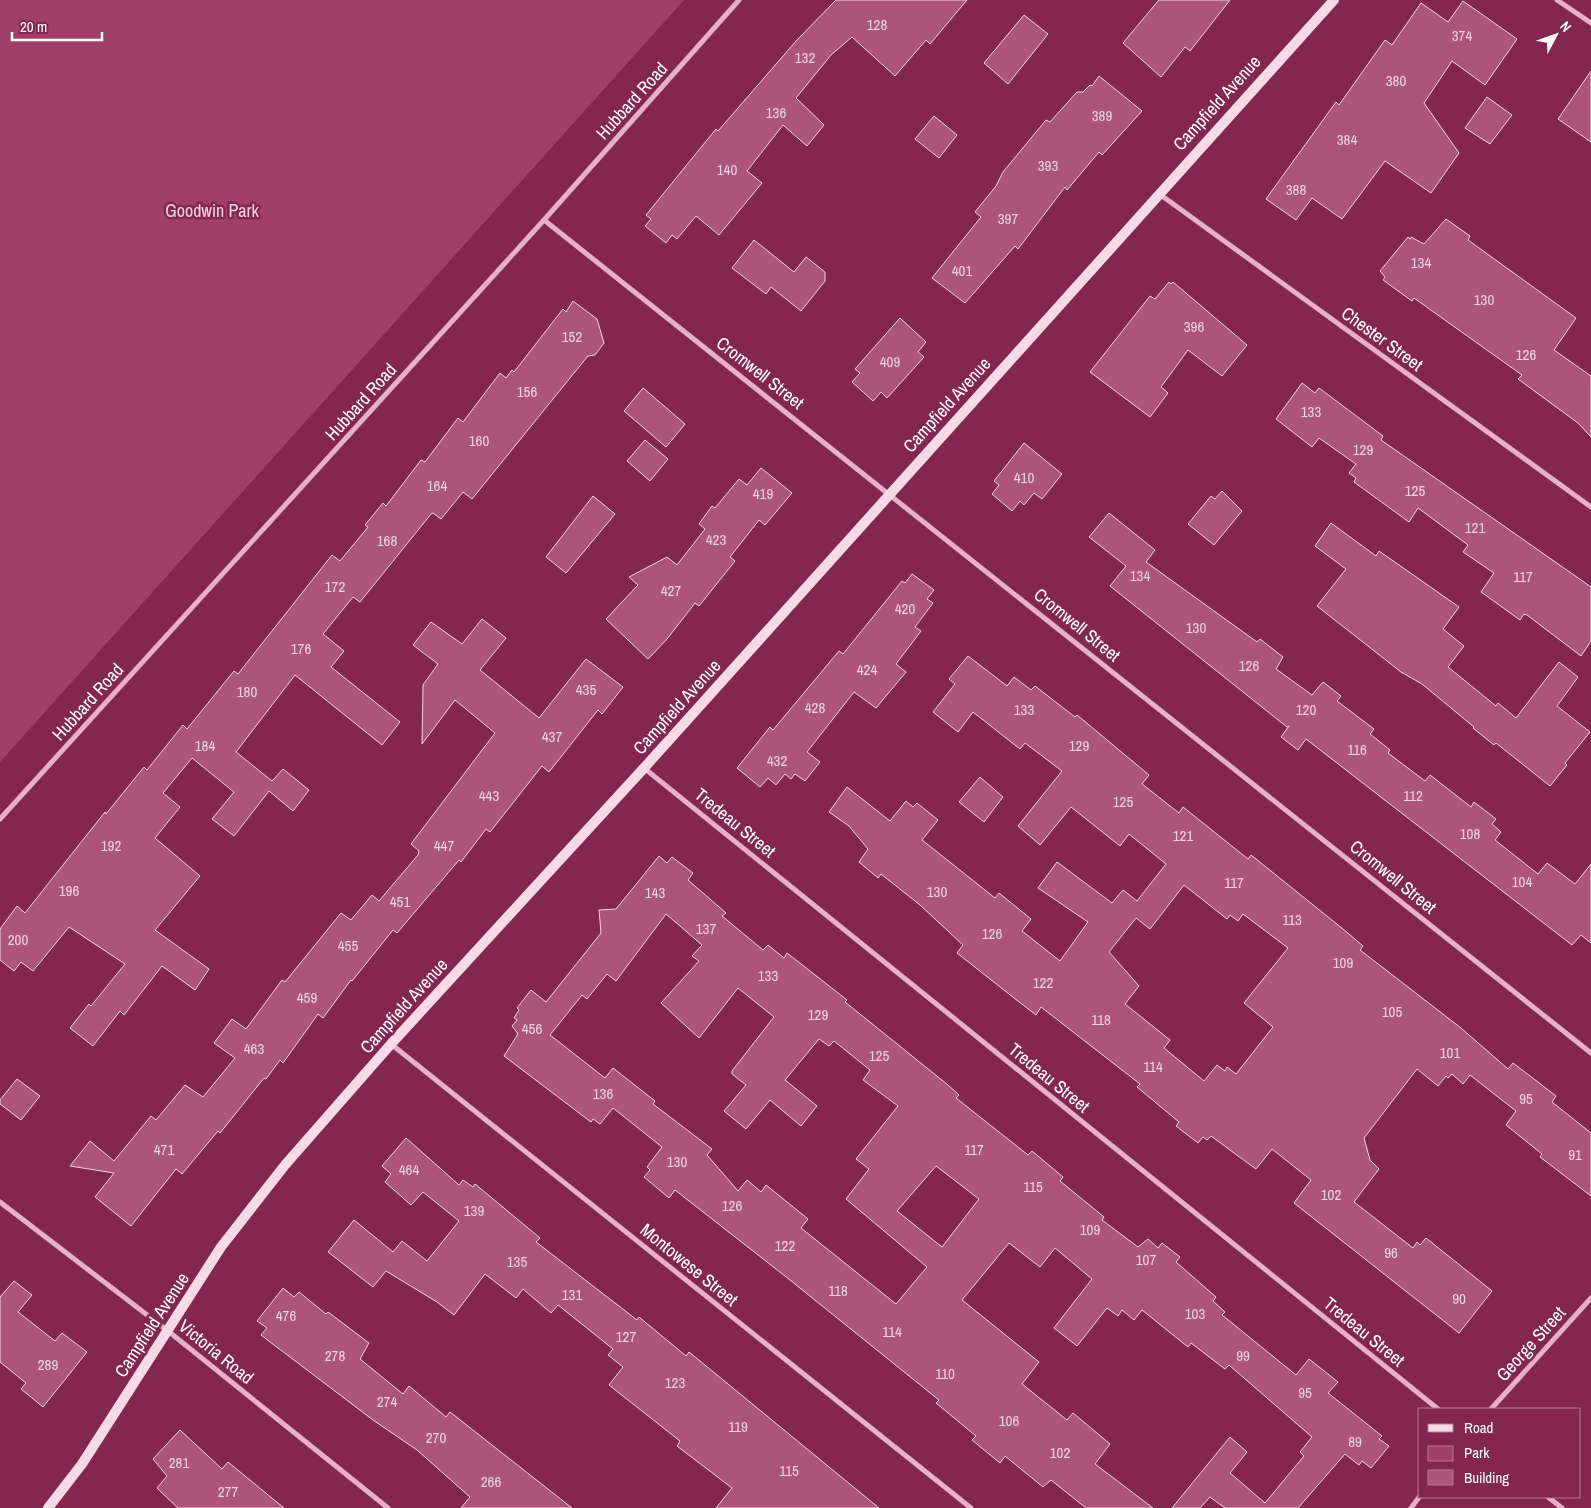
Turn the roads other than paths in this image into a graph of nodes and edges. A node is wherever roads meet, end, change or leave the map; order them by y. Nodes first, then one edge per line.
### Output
1 (739, 0) edge
2 (1334, 0) edge
3 (1557, 0) edge
4 (1591, 23) edge
5 (1158, 193) junction
6 (544, 220) junction
7 (890, 494) junction
8 (1591, 507) edge
9 (644, 768) junction
10 (0, 820) edge
11 (391, 1044) junction
12 (1591, 1053) edge
13 (0, 1202) edge
14 (1591, 1298) edge
15 (168, 1331) junction
16 (1437, 1408) edge
17 (1492, 1408) edge
18 (1549, 1498) edge
19 (48, 1508) edge
20 (388, 1508) edge
21 (971, 1508) edge
22 (1562, 1508) edge

1 - 6 street, Hubbard Road
2 - 5 street, Campfield Avenue
3 - 4 street
5 - 7 street, Campfield Avenue
5 - 8 street, Chester Street
6 - 7 street, Cromwell Street
6 - 10 street, Hubbard Road
7 - 9 street, Campfield Avenue
7 - 12 street, Cromwell Street
9 - 11 street, Campfield Avenue
9 - 16 street, Tredeau Street
11 - 15 street, Campfield Avenue
11 - 21 street, Montowese Street
13 - 15 street, Victoria Road
14 - 17 street, George Street
15 - 19 street, Campfield Avenue
15 - 20 street, Victoria Road
18 - 22 street

